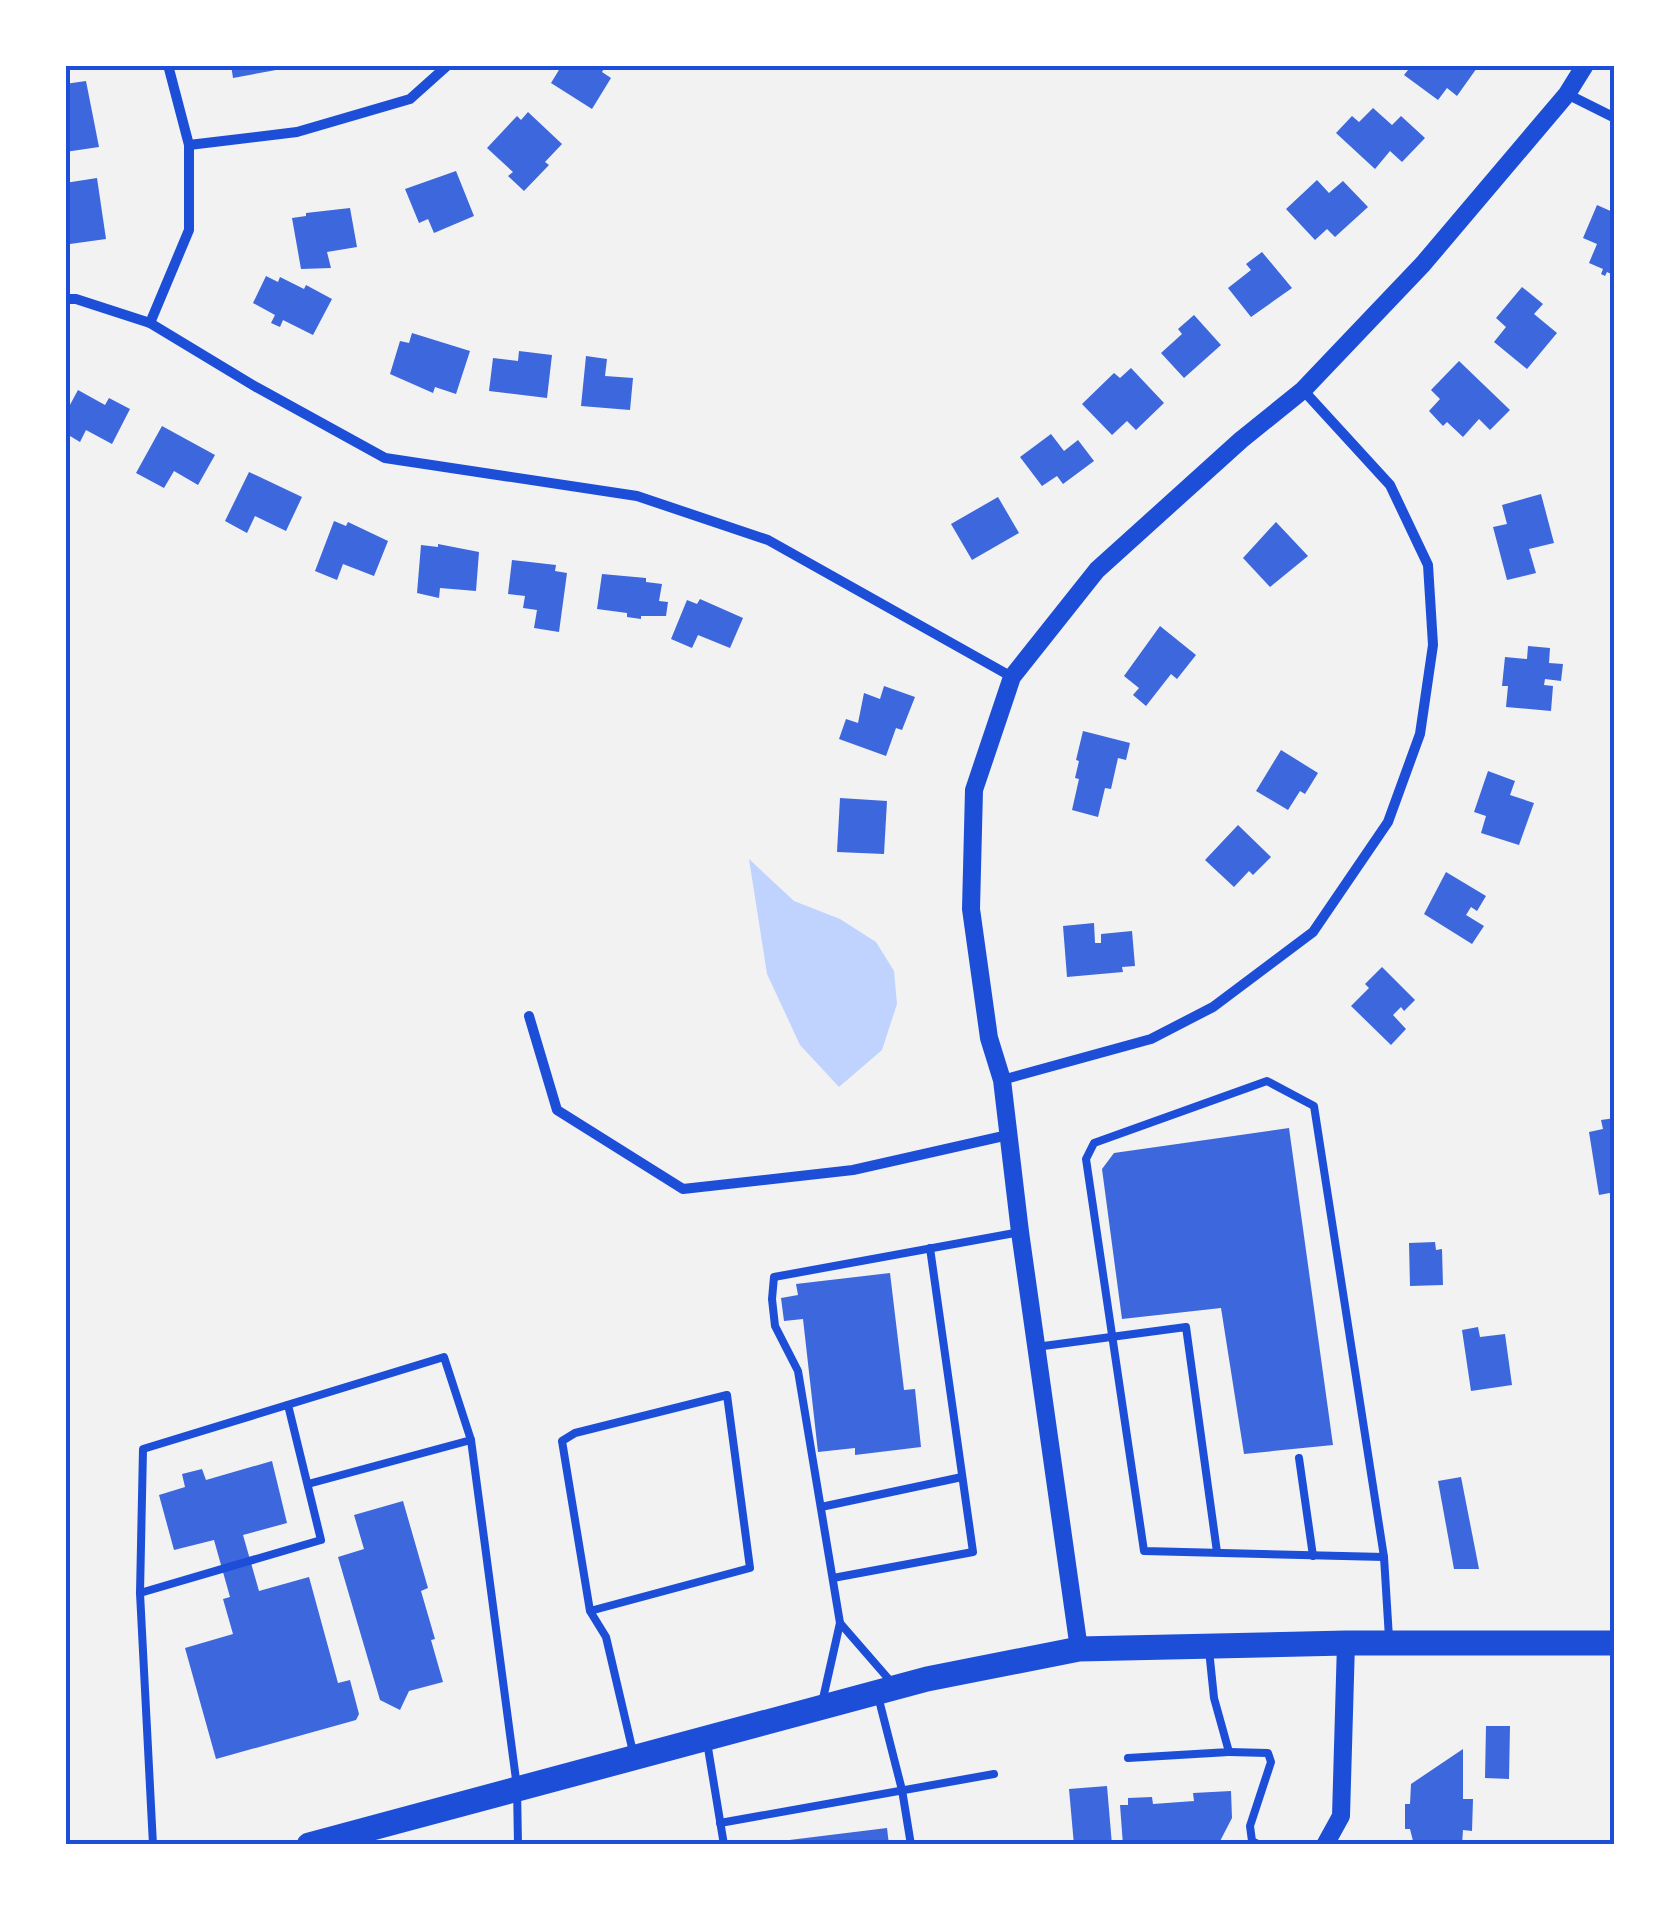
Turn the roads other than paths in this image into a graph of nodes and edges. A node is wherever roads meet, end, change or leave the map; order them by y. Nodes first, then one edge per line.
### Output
1 (168, 65) edge
2 (448, 65) edge
3 (1586, 65) edge
4 (1567, 94) junction
5 (1615, 118) edge
6 (189, 145) junction
7 (65, 299) edge
8 (150, 323) junction
9 (1302, 390) junction
10 (1012, 677) junction
11 (529, 1016) dead end
12 (1002, 1080) junction
13 (1008, 1135) junction
14 (1020, 1232) junction
15 (930, 1248) junction
16 (1112, 1337) junction
17 (1036, 1348) junction
18 (288, 1405) junction
19 (471, 1440) junction
20 (1299, 1458) dead end
21 (962, 1476) junction
22 (308, 1484) junction
23 (821, 1507) junction
24 (1217, 1552) junction
25 (1313, 1556) junction
26 (1384, 1557) junction
27 (833, 1578) junction
28 (140, 1593) junction
29 (590, 1612) junction
30 (840, 1624) junction
31 (1346, 1642) junction
32 (1615, 1642) edge
33 (1390, 1643) junction
34 (1209, 1646) junction
35 (1079, 1649) junction
36 (886, 1689) junction
37 (821, 1707) junction
38 (706, 1737) junction
39 (1230, 1752) junction
40 (634, 1756) junction
41 (1128, 1758) dead end
42 (994, 1774) dead end
43 (516, 1787) junction
44 (902, 1790) junction
45 (720, 1823) junction
46 (153, 1845) edge
47 (309, 1845) edge
48 (518, 1845) edge
49 (724, 1845) edge
50 (911, 1845) edge
51 (1260, 1845) edge
52 (1325, 1845) edge

1 - 6 street
2 - 6 street
3 - 4 street
4 - 5 street
4 - 9 street
6 - 8 street
7 - 8 street
8 - 10 street
9 - 10 street
9 - 12 street
10 - 12 street
11 - 13 street
12 - 13 street
13 - 14 street
14 - 15 lane
14 - 17 street
15 - 21 lane
15 - 23 lane
16 - 17 lane
16 - 24 lane
16 - 24 lane
16 - 26 lane
17 - 35 street
18 - 19 lane
18 - 22 lane
18 - 28 lane
19 - 22 lane
19 - 43 lane
20 - 25 lane
21 - 23 lane
21 - 27 lane
22 - 28 lane
23 - 27 lane
24 - 25 lane
25 - 26 lane
26 - 33 lane
27 - 30 lane
28 - 46 lane
29 - 29 lane
29 - 40 lane
30 - 36 lane
30 - 37 lane
31 - 33 main road
31 - 34 main road
31 - 52 street
32 - 33 main road
34 - 35 main road
34 - 39 lane
35 - 36 main road
36 - 37 main road
36 - 44 lane
37 - 38 main road
38 - 40 main road
38 - 45 lane
39 - 41 lane
39 - 51 lane
40 - 43 main road
42 - 44 lane
43 - 47 main road
43 - 48 lane
44 - 45 lane
44 - 50 lane
45 - 49 lane

